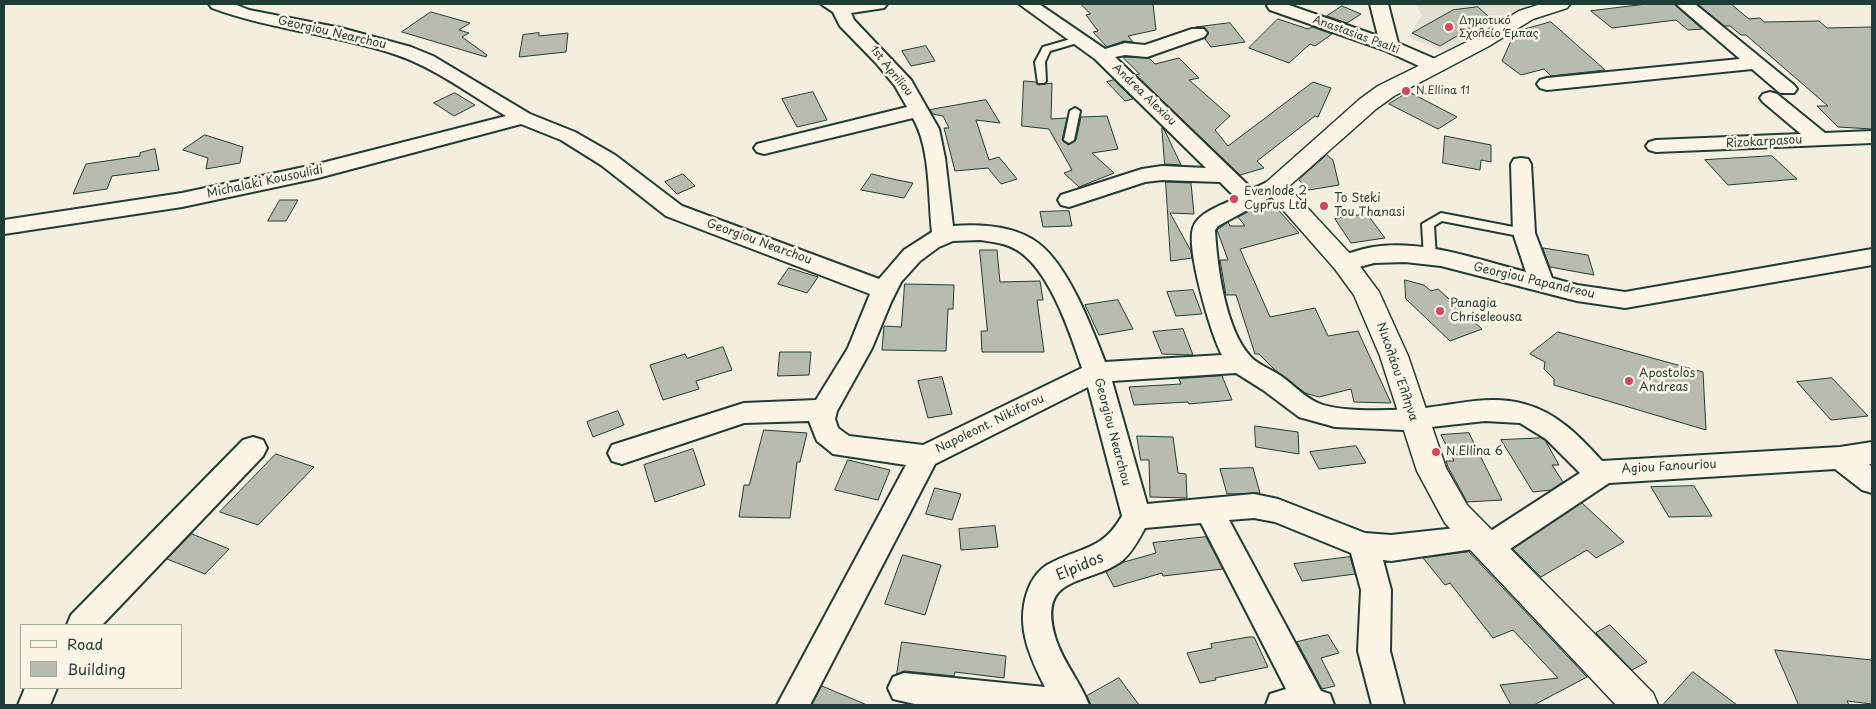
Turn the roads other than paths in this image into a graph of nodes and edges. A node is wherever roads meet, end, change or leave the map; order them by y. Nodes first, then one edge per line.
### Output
1 (218, 4) edge
2 (878, 4) edge
3 (1028, 4) edge
4 (1379, 4) edge
5 (1560, 4) edge
6 (1685, 4) edge
7 (837, 5) edge
8 (1276, 6) dead end
9 (1198, 33) dead end
10 (1081, 39) junction
11 (1390, 46) junction
12 (1102, 55) junction
13 (1756, 63) junction
14 (1435, 66) junction
15 (1041, 81) dead end
16 (1547, 84) dead end
17 (920, 110) junction
18 (1075, 111) dead end
19 (523, 118) junction
20 (1872, 137) edge
21 (1820, 139) junction
22 (1069, 140) dead end
23 (1656, 146) dead end
24 (764, 148) dead end
25 (1521, 164) dead end
26 (1228, 176) junction
27 (1262, 192) junction
28 (1069, 200) dead end
29 (4, 227) edge
30 (1524, 234) junction
31 (943, 235) junction
32 (1430, 257) junction
33 (1872, 257) edge
34 (1344, 262) junction
35 (1542, 284) junction
36 (884, 290) junction
37 (1241, 363) junction
38 (1096, 372) junction
39 (824, 410) junction
40 (1414, 419) junction
41 (253, 448) dead end
42 (622, 453) dead end
43 (1872, 453) edge
44 (925, 456) junction
45 (1840, 458) junction
46 (1599, 476) junction
47 (1872, 482) edge
48 (1209, 510) junction
49 (1136, 517) junction
50 (1482, 541) junction
51 (1364, 545) junction
52 (83, 624) edge
53 (904, 688) dead end
54 (41, 689) edge
55 (970, 701) edge
56 (34, 705) edge
57 (793, 705) edge
58 (1073, 705) edge
59 (1303, 705) edge
60 (1388, 705) edge
61 (1640, 705) edge

1 - 19 street, Georgiou Nearchou
2 - 7 street
3 - 10 street, Andrea Alexiou
4 - 11 street
5 - 14 street
6 - 13 street
7 - 17 street, 1st Apriliou
8 - 11 street, Anastasias Psalti
9 - 12 street
10 - 12 street, Andrea Alexiou
10 - 15 lane
11 - 14 street, Anastasias Psalti
12 - 26 street, Andrea Alexiou
13 - 16 street
13 - 21 street
14 - 27 street
17 - 24 street
17 - 31 street, 1st Apriliou
18 - 22 lane
19 - 29 street, Michalaki Kousoulidi
19 - 36 street, Georgiou Nearchou
20 - 21 street, Rizokarpasou
21 - 23 street, Rizokarpasou
25 - 30 street
26 - 27 street, Andrea Alexiou
26 - 28 street
27 - 34 street, Νικολάου Έλληνα
27 - 37 street
30 - 32 lane
30 - 35 street
31 - 36 street
31 - 38 street, Georgiou Nearchou
32 - 34 street, Georgiou Papandreou
32 - 35 street, Georgiou Papandreou
33 - 35 street, Georgiou Papandreou
34 - 40 street, Νικολάου Έλληνα
36 - 39 street
37 - 38 street, Napoleont. Nikiforou
37 - 40 street
38 - 44 street, Napoleont. Nikiforou
38 - 49 street, Georgiou Nearchou
39 - 42 street
39 - 44 street
40 - 46 street
40 - 50 street, Νικολάου Έλληνα
41 - 52 street
43 - 45 street, Agiou Fanouriou
44 - 57 street, Napoleont. Nikiforou
45 - 46 street, Agiou Fanouriou
45 - 47 street
46 - 50 street, Agiou Fanouriou
48 - 49 street, Agiou Fanouriou
48 - 51 street, Agiou Fanouriou
48 - 59 street
49 - 58 street, Elpidos
50 - 51 street, Agiou Fanouriou
50 - 61 street, Νικολάου Έλληνα
51 - 60 street
53 - 55 street
54 - 56 street
55 - 58 street

